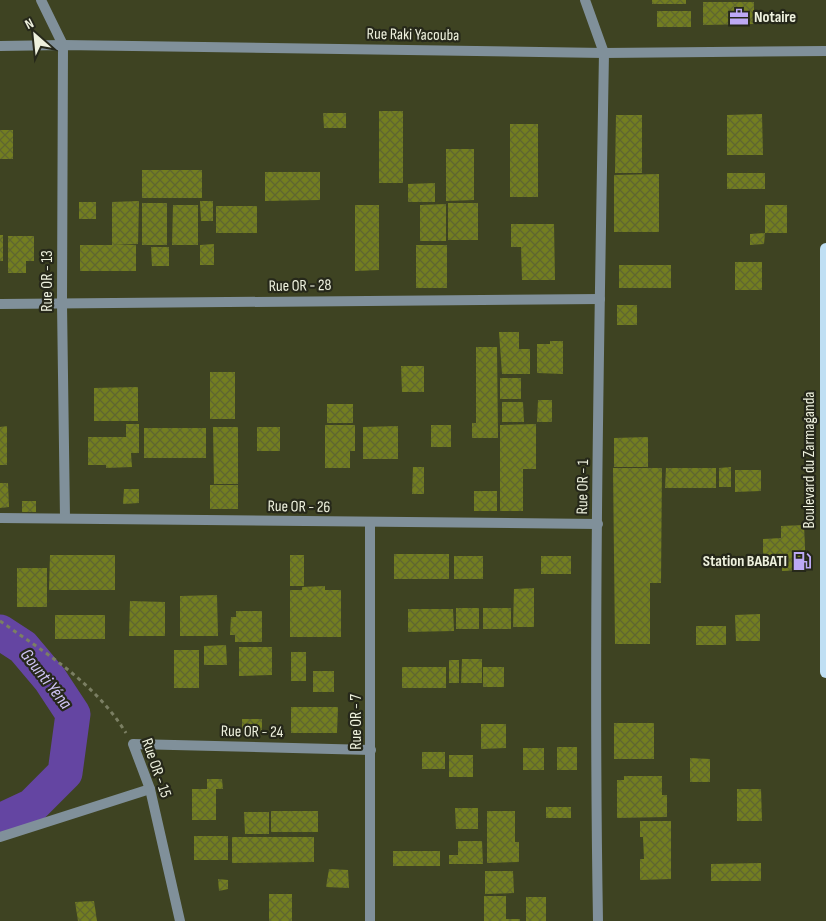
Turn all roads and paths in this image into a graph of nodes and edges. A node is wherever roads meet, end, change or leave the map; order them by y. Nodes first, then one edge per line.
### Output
1 (41, 0) edge
2 (585, 0) edge
3 (63, 44) junction
4 (0, 46) edge
5 (826, 51) edge
6 (604, 53) junction
7 (826, 249) edge
8 (600, 299) junction
9 (0, 304) edge
10 (62, 304) junction
11 (0, 518) edge
12 (65, 518) junction
13 (370, 523) junction
14 (598, 524) junction
15 (0, 621) edge
16 (826, 672) edge
17 (133, 744) junction
18 (371, 750) junction
19 (150, 789) junction
20 (0, 837) edge
21 (180, 921) edge
22 (370, 921) edge
23 (598, 921) edge

1 - 3 street
2 - 6 street
3 - 4 street, Rue Raki Yacouba
3 - 6 street, Rue Raki Yacouba
3 - 10 street, Rue OR - 13
5 - 6 street, Rue Raki Yacouba
6 - 8 street, Rue OR - 1
7 - 16 main road, Boulevard du Zarmaganda
8 - 10 street, Rue OR - 28
8 - 14 street, Rue OR - 1
9 - 10 street, Rue OR - 28
10 - 12 street, Rue OR - 13
11 - 12 street, Rue OR - 26
12 - 13 street, Rue OR - 26
13 - 14 street, Rue OR - 26
13 - 18 street, Rue OR - 7
14 - 23 street, Rue OR - 1
15 - 17 path, Rue OR - 15
17 - 18 street, Rue OR - 24
17 - 19 street, Rue OR - 15
18 - 22 street, Rue OR - 7
19 - 20 street
19 - 21 street, Rue OR - 15

